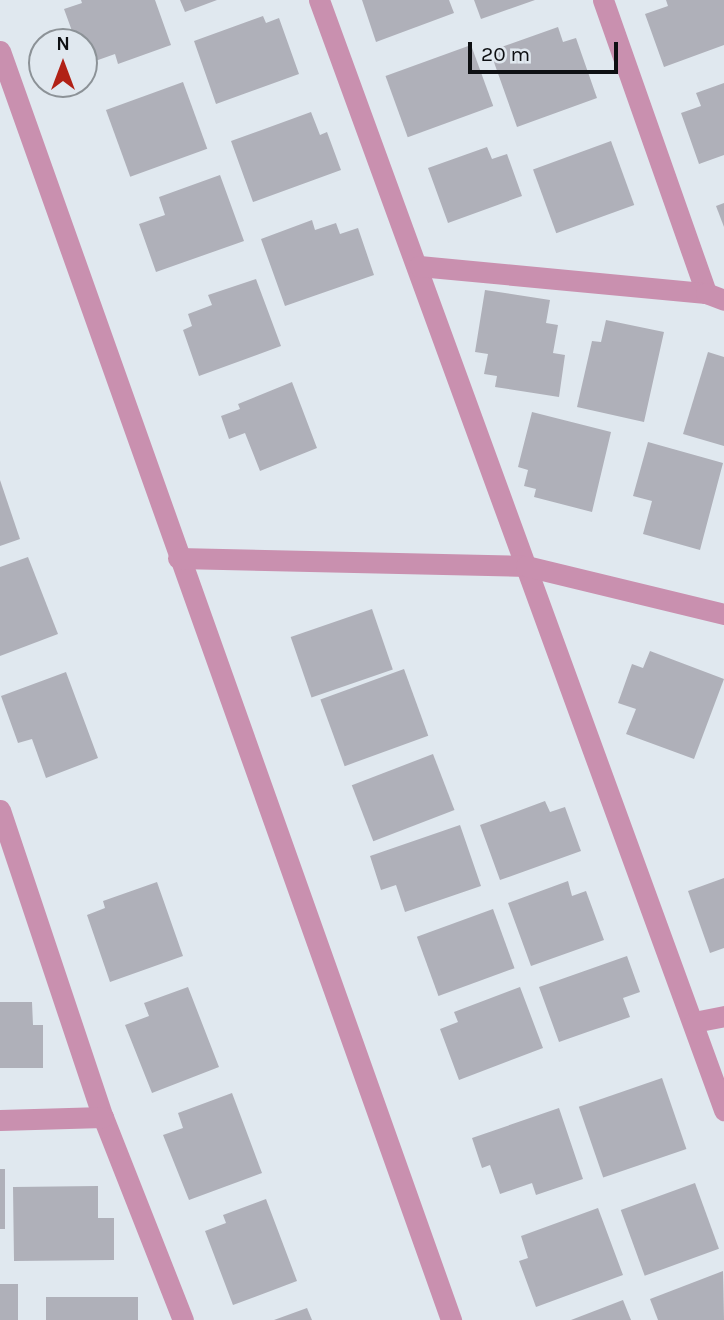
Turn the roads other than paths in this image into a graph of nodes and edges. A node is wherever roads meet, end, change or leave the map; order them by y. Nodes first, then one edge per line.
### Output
1 (319, 0) edge
2 (603, 0) edge
3 (0, 51) edge
4 (419, 266) junction
5 (715, 296) edge
6 (178, 558) junction
7 (526, 566) junction
8 (724, 614) edge
9 (0, 810) edge
10 (724, 1016) edge
11 (694, 1022) junction
12 (724, 1110) edge
13 (103, 1117) junction
14 (0, 1120) edge
15 (183, 1320) edge
16 (451, 1320) edge

1 - 4 street
2 - 5 street
3 - 6 street
4 - 5 street
4 - 7 street
6 - 7 street
6 - 16 street
7 - 8 street
7 - 11 street
9 - 13 street
10 - 11 street
11 - 12 street
13 - 14 street
13 - 15 street

